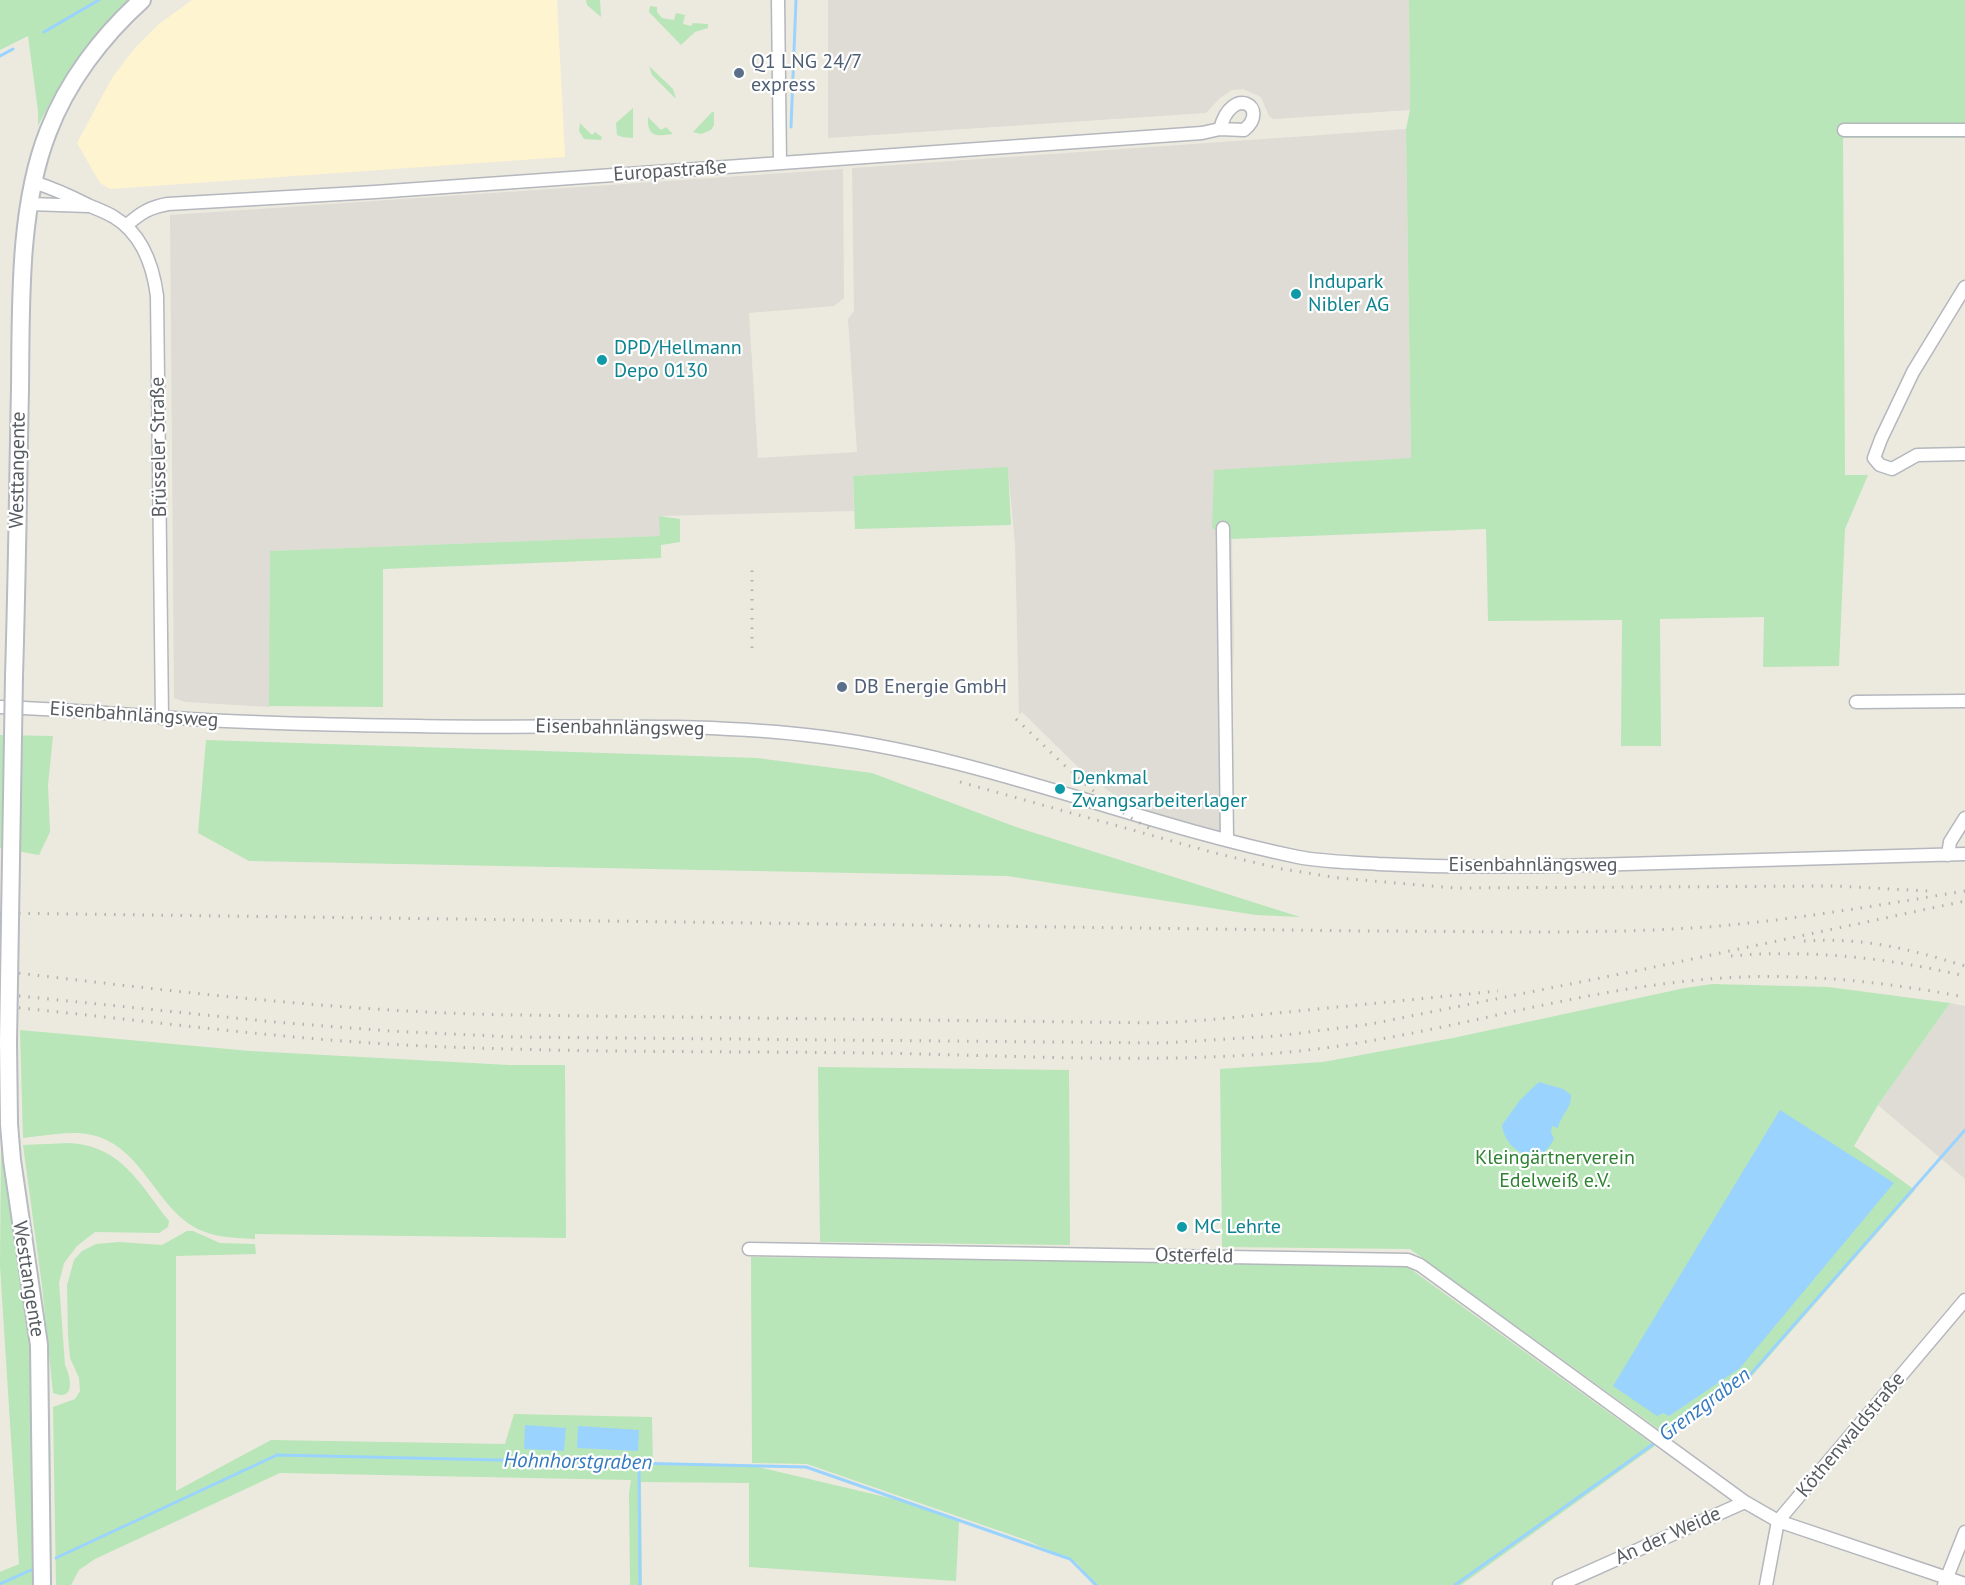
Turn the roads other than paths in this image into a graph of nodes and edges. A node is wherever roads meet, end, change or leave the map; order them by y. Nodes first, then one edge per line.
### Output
1 (142, 0) edge
2 (778, 0) edge
3 (1220, 129) dead end
4 (1844, 130) dead end
5 (1965, 130) edge
6 (780, 163) junction
7 (33, 182) junction
8 (29, 204) junction
9 (90, 206) junction
10 (126, 226) junction
11 (1965, 287) edge
12 (1965, 454) edge
13 (1223, 528) dead end
14 (1965, 701) edge
15 (1856, 702) dead end
16 (0, 707) edge
17 (162, 718) junction
18 (1965, 818) edge
19 (1227, 839) junction
20 (1965, 854) edge
21 (1948, 855) junction
22 (749, 1249) dead end
23 (1965, 1300) edge
24 (1744, 1502) junction
25 (1778, 1521) junction
26 (1965, 1532) edge
27 (1945, 1582) edge
28 (1965, 1584) edge
29 (42, 1585) edge
30 (1559, 1585) edge
31 (1766, 1585) edge

1 - 7 main road, Westtangente
2 - 6 street
3 - 6 street, Europastraße
4 - 5 street
6 - 10 street, Europastraße
7 - 8 main road, Westtangente
7 - 9 street, Brüsseler Straße
8 - 9 street, Brüsseler Straße
8 - 29 main road, Westtangente, bridge
9 - 10 street, Brüsseler Straße
10 - 17 street, Brüsseler Straße
11 - 12 street
13 - 19 street
14 - 15 street
16 - 17 street, Eisenbahnlängsweg
17 - 19 street, Eisenbahnlängsweg
18 - 21 street
19 - 21 street, Eisenbahnlängsweg
20 - 21 street, Eisenbahnlängsweg
22 - 24 street, Osterfeld
23 - 25 street, Köthenwaldstraße
24 - 25 street, Osterfeld
24 - 30 street, An der Weide
25 - 27 street, Osterfeld
25 - 31 street, Köthenwaldstraße
26 - 27 street
27 - 28 street, Osterfeld

